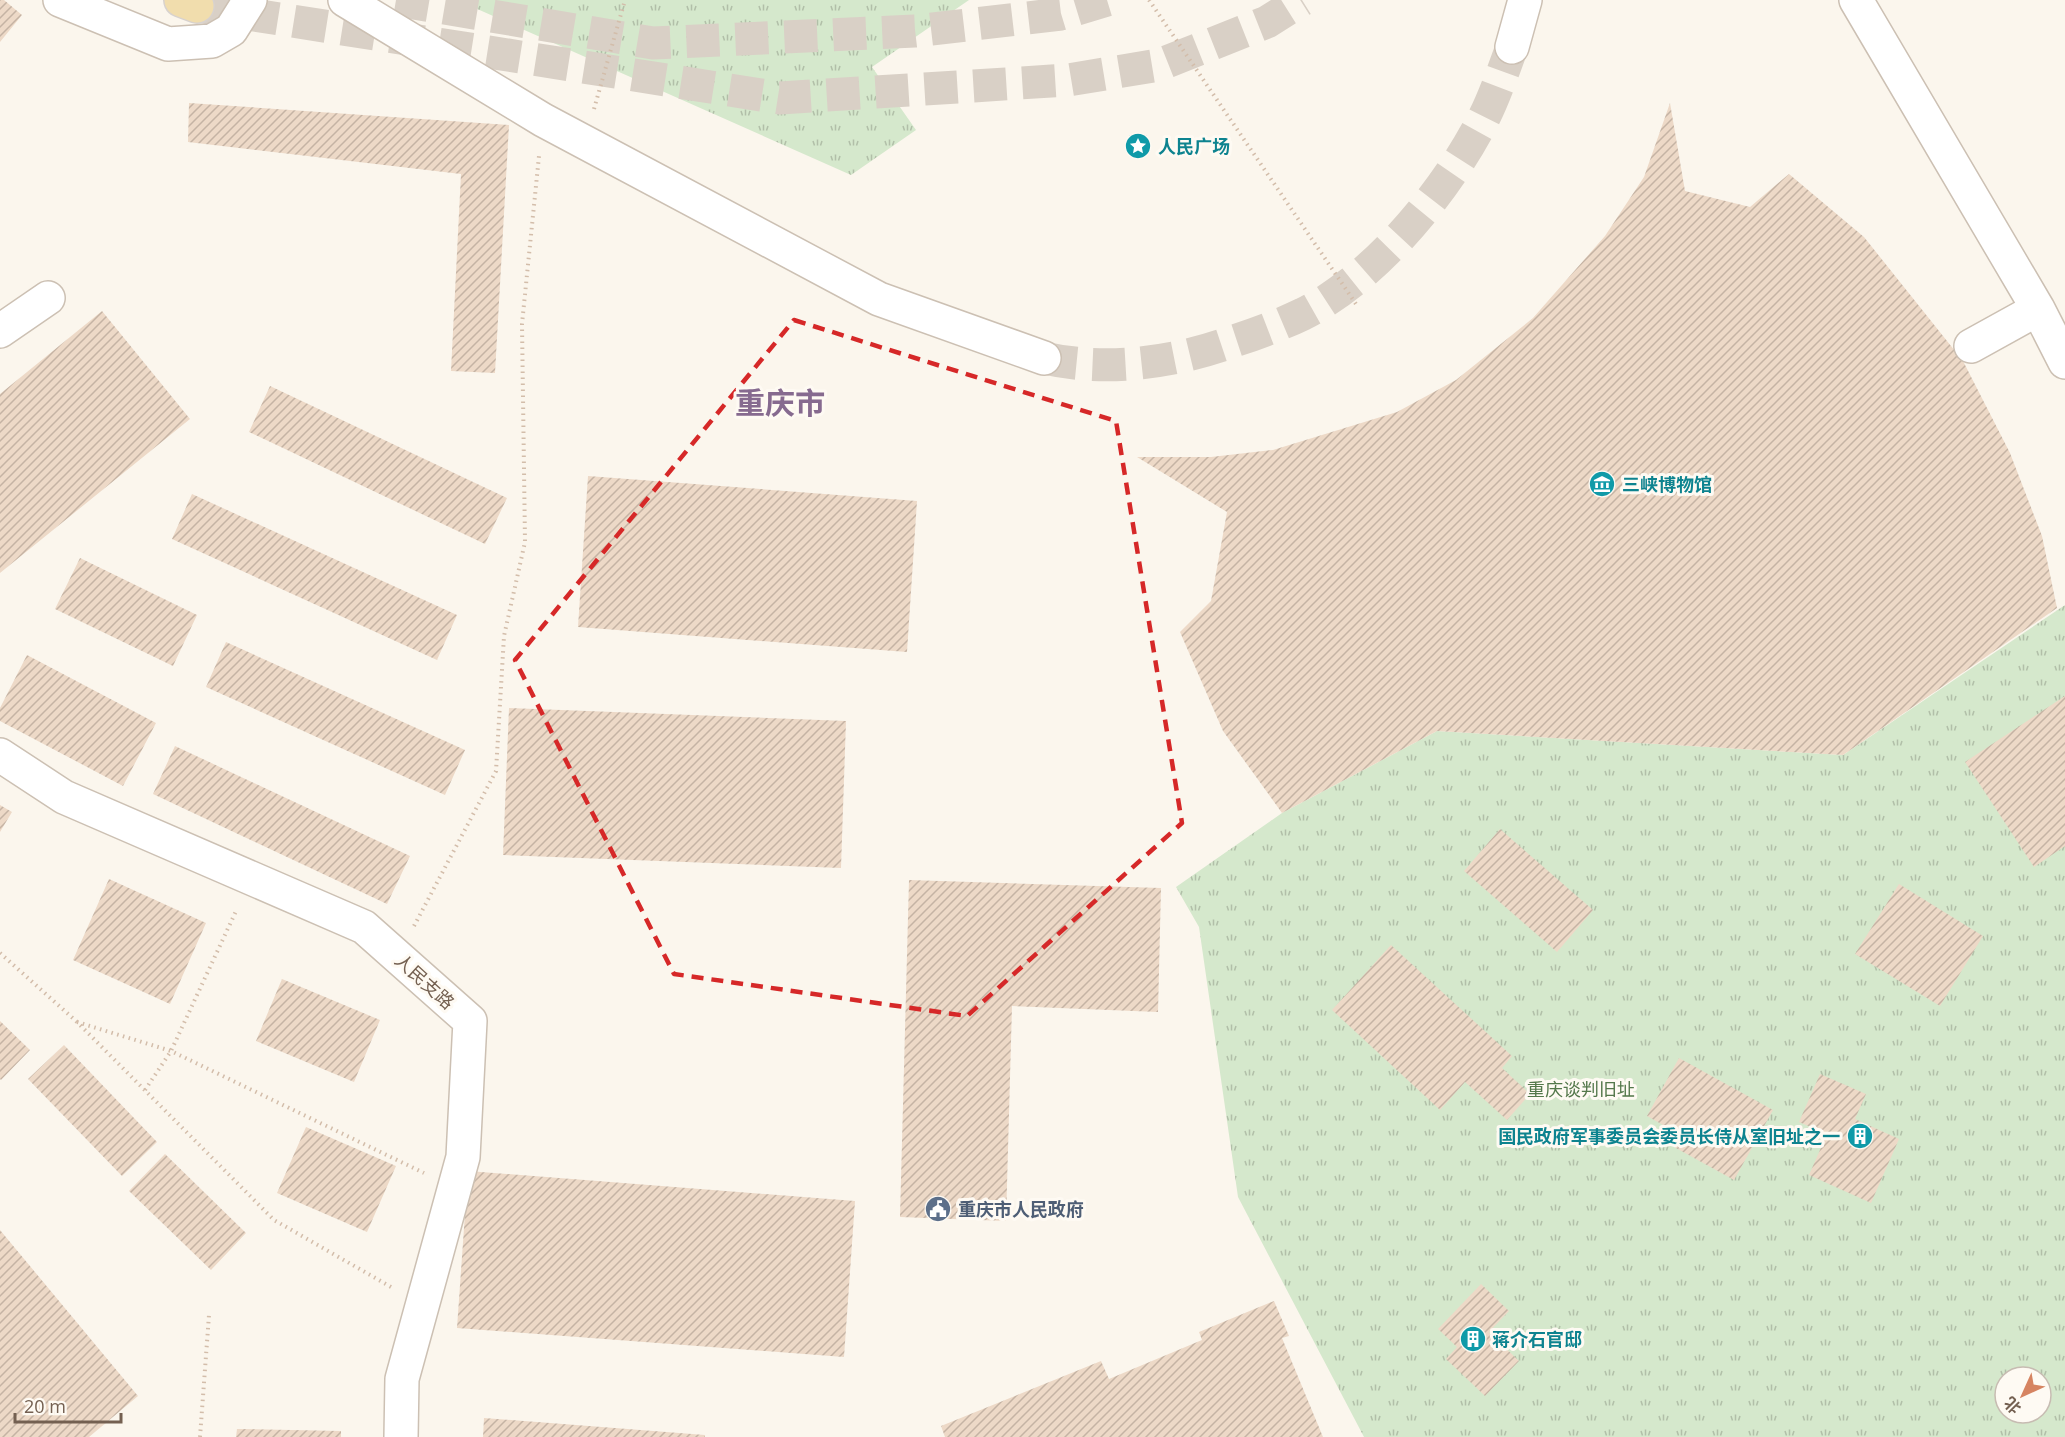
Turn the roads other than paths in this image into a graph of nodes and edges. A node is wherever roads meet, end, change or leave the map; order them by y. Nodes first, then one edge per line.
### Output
1 (60, 0) edge
2 (250, 0) edge
3 (345, 0) edge
4 (1525, 0) edge
5 (1856, 0) edge
6 (1512, 47) tunnel mouth
7 (48, 298) dead end
8 (2038, 309) junction
9 (0, 332) edge
10 (1971, 346) dead end
11 (1044, 358) tunnel mouth
12 (2065, 363) edge
13 (0, 755) edge
14 (401, 1437) edge

1 - 2 street
3 - 11 street
4 - 6 street
5 - 8 street
7 - 9 street
8 - 10 street
8 - 12 street
13 - 14 street, 人民支路

